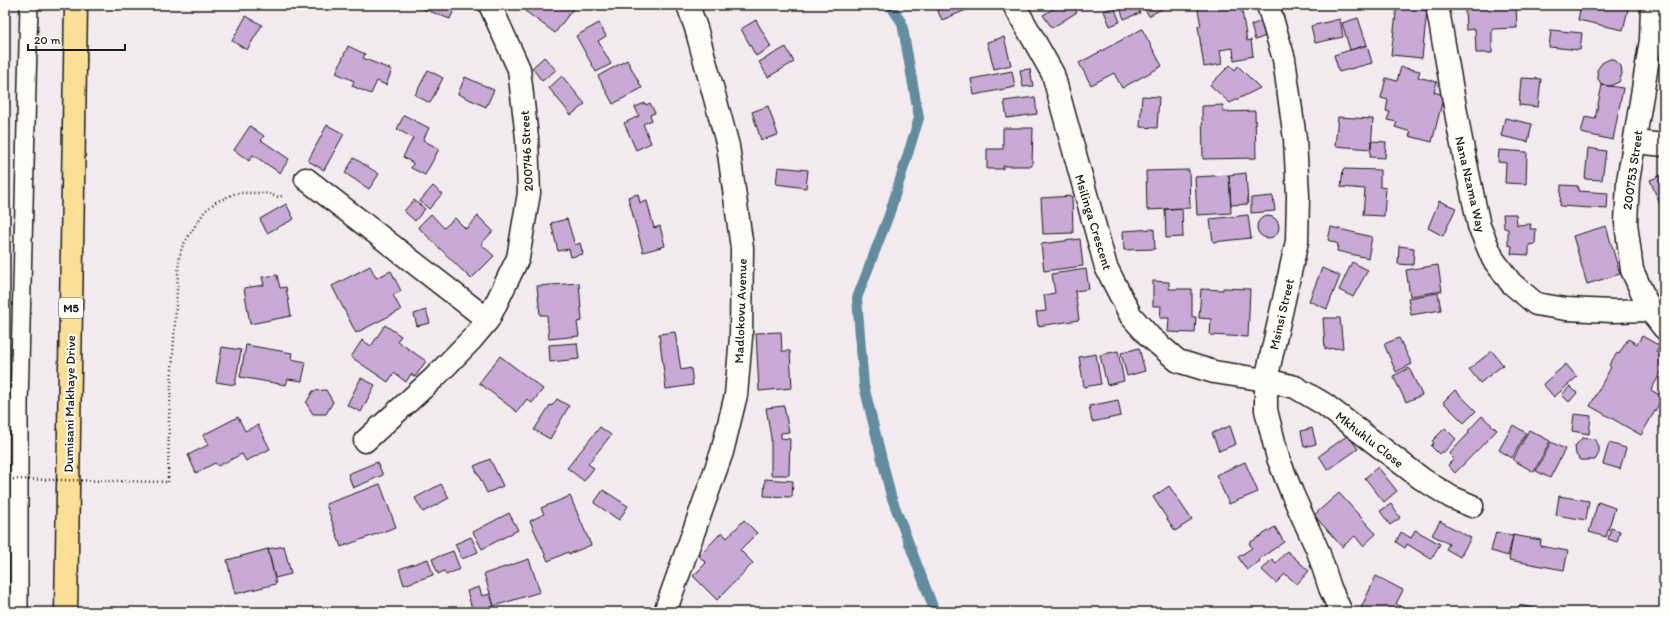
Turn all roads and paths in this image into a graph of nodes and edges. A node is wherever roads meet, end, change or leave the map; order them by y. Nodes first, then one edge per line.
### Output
1 (29, 5) edge
2 (76, 5) edge
3 (490, 5) edge
4 (688, 5) edge
5 (1014, 5) edge
6 (1268, 5) edge
7 (1437, 5) edge
8 (1652, 5) edge
9 (1636, 142) junction
10 (1664, 145) edge
11 (306, 179) joint
12 (1650, 310) junction
13 (488, 320) junction
14 (1664, 328) edge
15 (1266, 380) junction
16 (365, 441) dead end
17 (5, 479) edge
18 (1472, 506) dead end
19 (19, 612) edge
20 (66, 612) edge
21 (665, 612) edge
22 (1341, 612) edge

1 - 19 lane
2 - 20 main road, Dumisani Makhaye Drive / M5
3 - 13 street, 200746 Street
4 - 21 street, Madlokovu Avenue
5 - 15 street, Msilinga Crescent
6 - 15 street, Msinsi Street
7 - 12 street, Nana Nzama Way
8 - 9 street, 200753 Street
9 - 10 street
9 - 12 street, 200753 Street
11 - 13 street
11 - 17 path, bridge
12 - 14 street, 200753 Street
13 - 16 street, 200746 Street
15 - 18 street, Mkhuhlu Close
15 - 22 street, Msinsi Street

